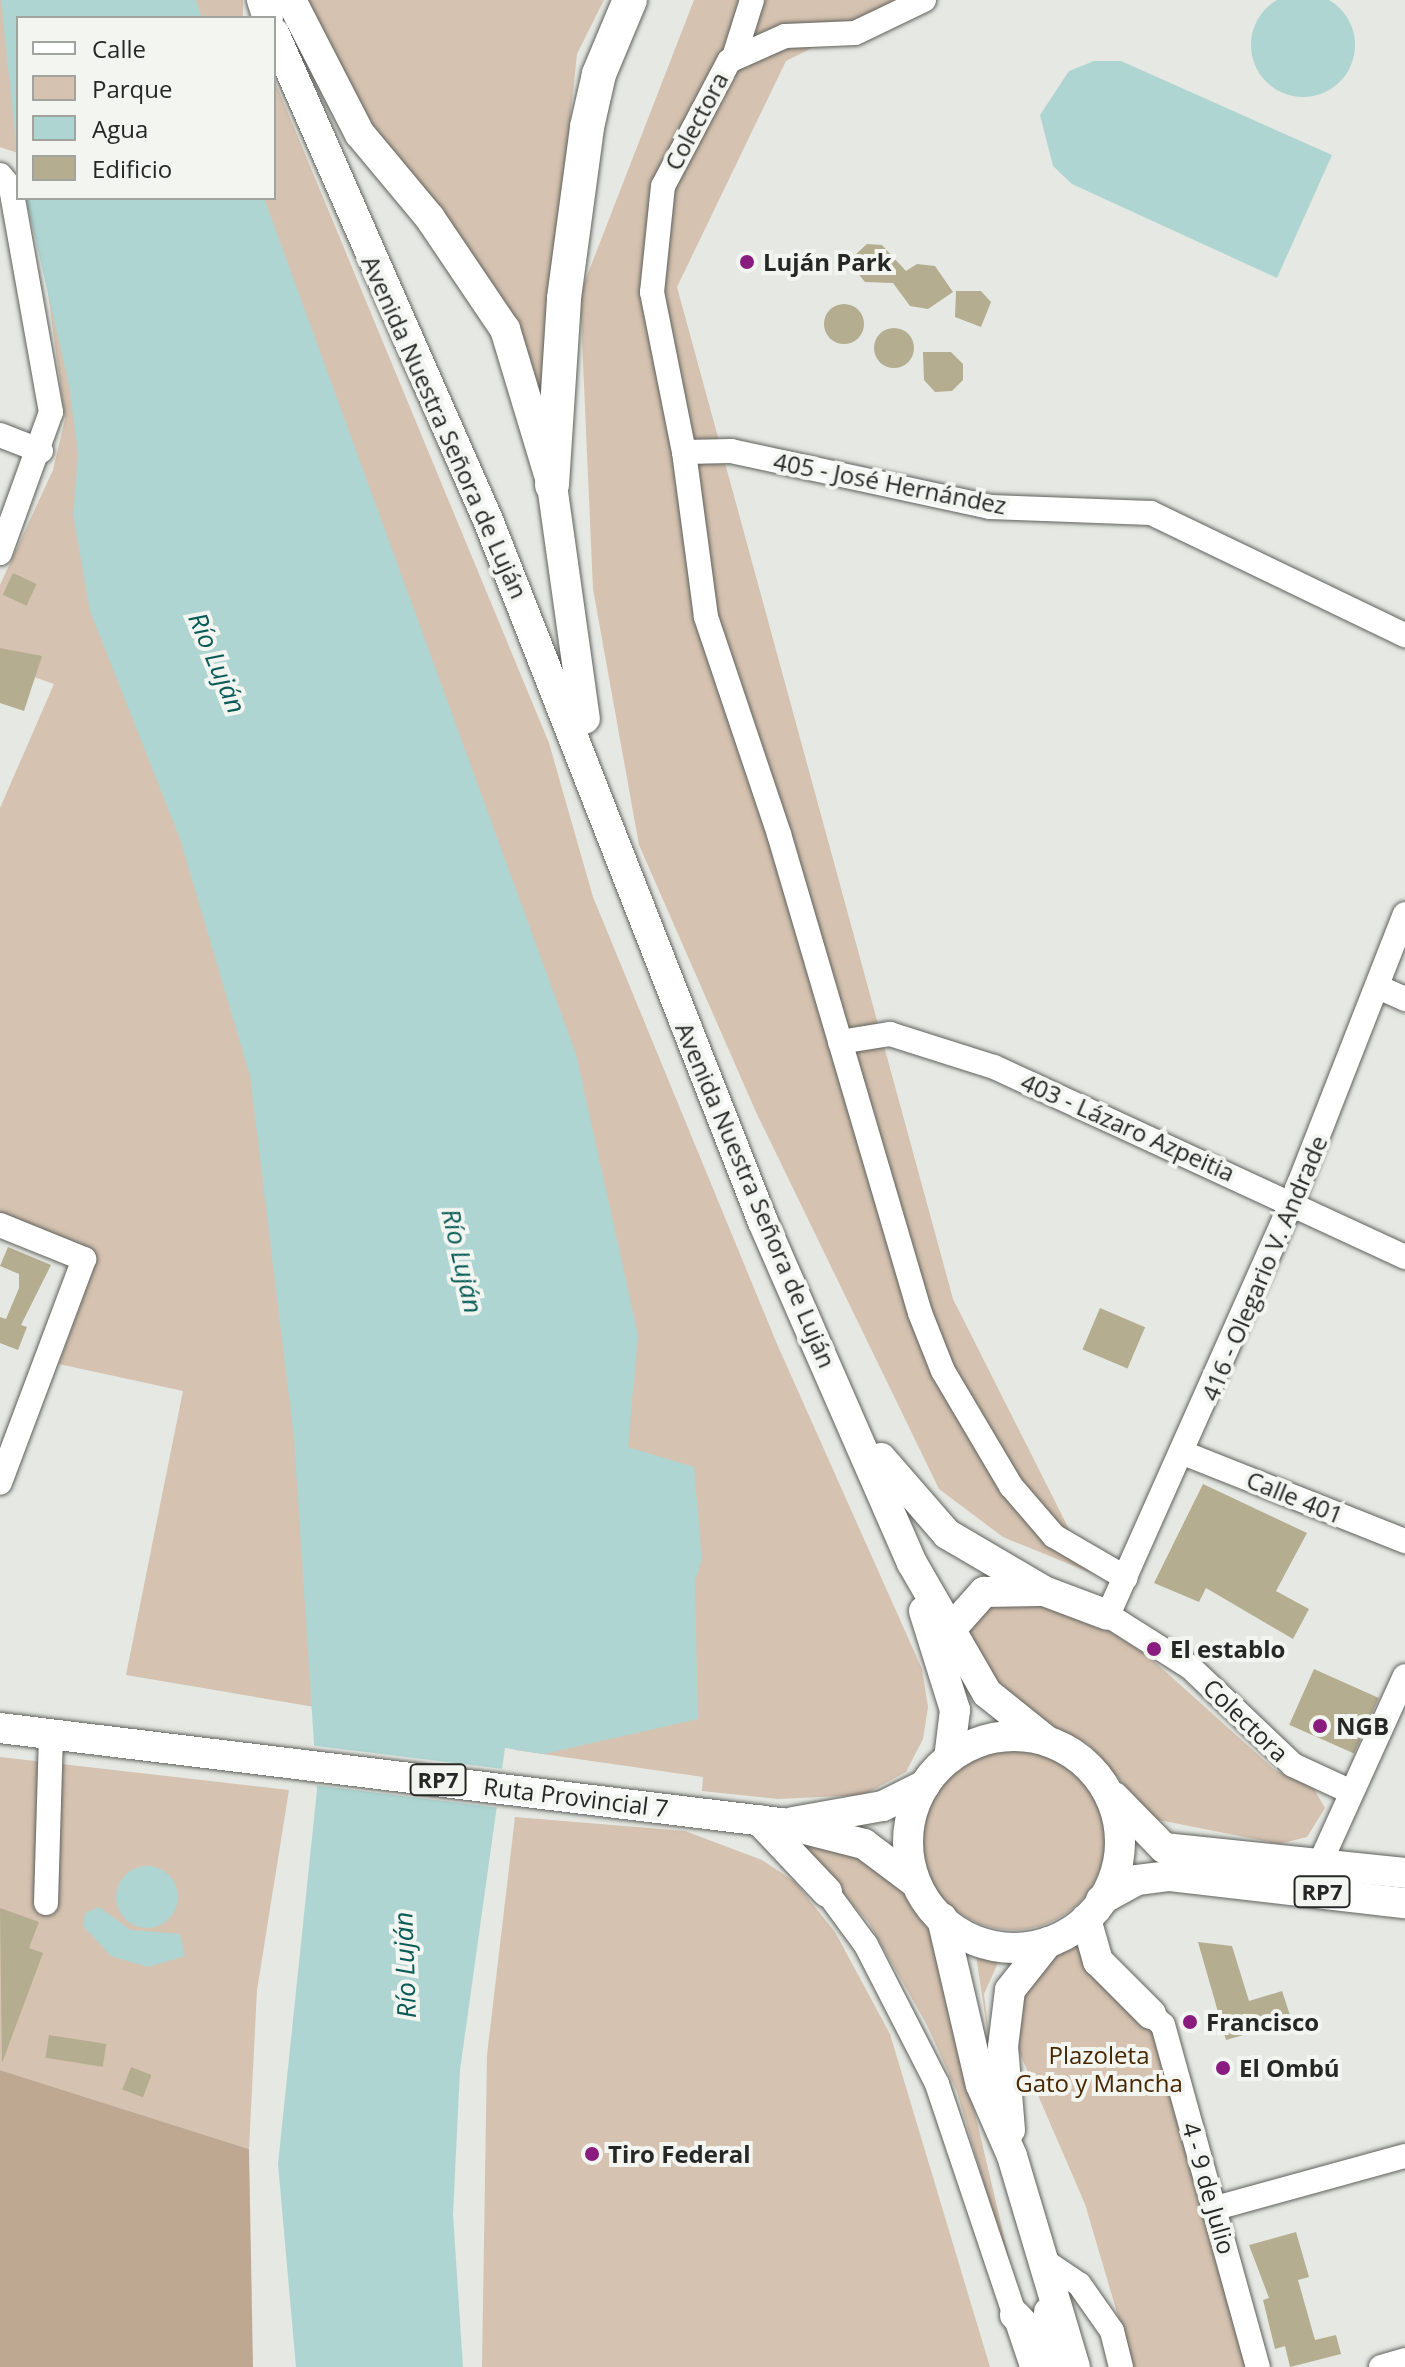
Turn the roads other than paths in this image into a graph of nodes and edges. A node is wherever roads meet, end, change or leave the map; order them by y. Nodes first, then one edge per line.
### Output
1 (291, 0) edge
2 (630, 0) edge
3 (752, 0) edge
4 (924, 0) edge
5 (276, 38) edge
6 (734, 57) junction
7 (2, 176) edge
8 (0, 435) edge
9 (41, 451) junction
10 (684, 452) junction
11 (552, 485) junction
12 (0, 553) edge
13 (1405, 635) edge
14 (609, 823) junction
15 (1405, 914) edge
16 (1378, 987) junction
17 (1405, 999) edge
18 (840, 1042) junction
19 (1292, 1202) junction
20 (0, 1225) edge
21 (1405, 1257) edge
22 (832, 1378) junction
23 (1186, 1454) junction
24 (0, 1483) edge
25 (1405, 1541) edge
26 (912, 1563) junction
27 (1126, 1578) junction
28 (1044, 1591) junction
29 (1108, 1615) junction
30 (951, 1629) junction
31 (1405, 1676) edge
32 (0, 1728) edge
33 (51, 1734) junction
34 (1047, 1741) junction
35 (949, 1759) junction
36 (925, 1785) junction
37 (1107, 1790) junction
38 (1349, 1791) junction
39 (770, 1822) junction
40 (1320, 1863) junction
41 (1405, 1873) edge
42 (916, 1883) junction
43 (827, 1892) joint
44 (46, 1903) dead end
45 (1405, 1903) edge
46 (1094, 1910) junction
47 (942, 1918) junction
48 (1048, 1942) junction
49 (1151, 2014) joint
50 (1012, 2156) junction
51 (1405, 2156) edge
52 (1216, 2208) junction
53 (1046, 2262) junction
54 (1015, 2315) joint
55 (1405, 2360) edge
56 (1048, 2363) edge
57 (1075, 2367) edge
58 (1121, 2367) edge
59 (1258, 2367) edge
60 (1381, 2367) edge

1 - 11 main road, Avenida Nuestra Señora de Luján
2 - 11 highway
3 - 6 street
4 - 6 street, Colectora
5 - 14 main road, Avenida Nuestra Señora de Luján
6 - 10 street, Colectora
7 - 9 street
8 - 9 street
9 - 12 street
10 - 13 street, 405 - José Hernández
10 - 18 street, Colectora
11 - 14 main road, Avenida Nuestra Señora de Luján
14 - 22 main road, Avenida Nuestra Señora de Luján
15 - 16 street, 416 - Olegario V. Andrade
16 - 17 street
16 - 19 street, 416 - Olegario V. Andrade
18 - 19 street, 403 - Lázaro Azpeitia
18 - 27 street, Colectora
19 - 21 street, 403 - Lázaro Azpeitia
19 - 23 street, 416 - Olegario V. Andrade
20 - 24 street
22 - 26 main road, Avenida Nuestra Señora de Luján
22 - 28 main road
23 - 25 street, Calle 401
23 - 27 street, 416 - Olegario V. Andrade
26 - 30 main road, Avenida Nuestra Señora de Luján
26 - 35 main road, Avenida Nuestra Señora de Luján
27 - 29 street, 416 - Olegario V. Andrade
28 - 29 main road
28 - 30 main road
29 - 38 street, Colectora
30 - 34 main road, Avenida Nuestra Señora de Luján
31 - 38 street
32 - 33 main road, RP7
33 - 39 main road, Ruta Provincial 7 / RP7
33 - 44 street
34 - 35 main road, RP7
34 - 37 main road, RP7
35 - 36 main road, RP7
36 - 39 main road, Ruta Provincial 7 / RP7
36 - 42 main road, RP7
37 - 40 main road, RP7
37 - 46 main road
38 - 40 street
39 - 42 main road, Ruta Provincial 7 / RP7
39 - 43 main road
40 - 41 main road, RP7
42 - 47 main road, RP7
43 - 54 street
45 - 46 main road, RP7
46 - 48 main road, RP7
46 - 49 main road
47 - 48 main road, RP7
47 - 50 main road
48 - 50 main road
49 - 52 street, 4 - 9 de Julio
50 - 53 main road
51 - 52 street
52 - 59 street, 4 - 9 de Julio
53 - 56 main road
53 - 57 main road
53 - 58 street
54 - 56 main road
55 - 60 street

